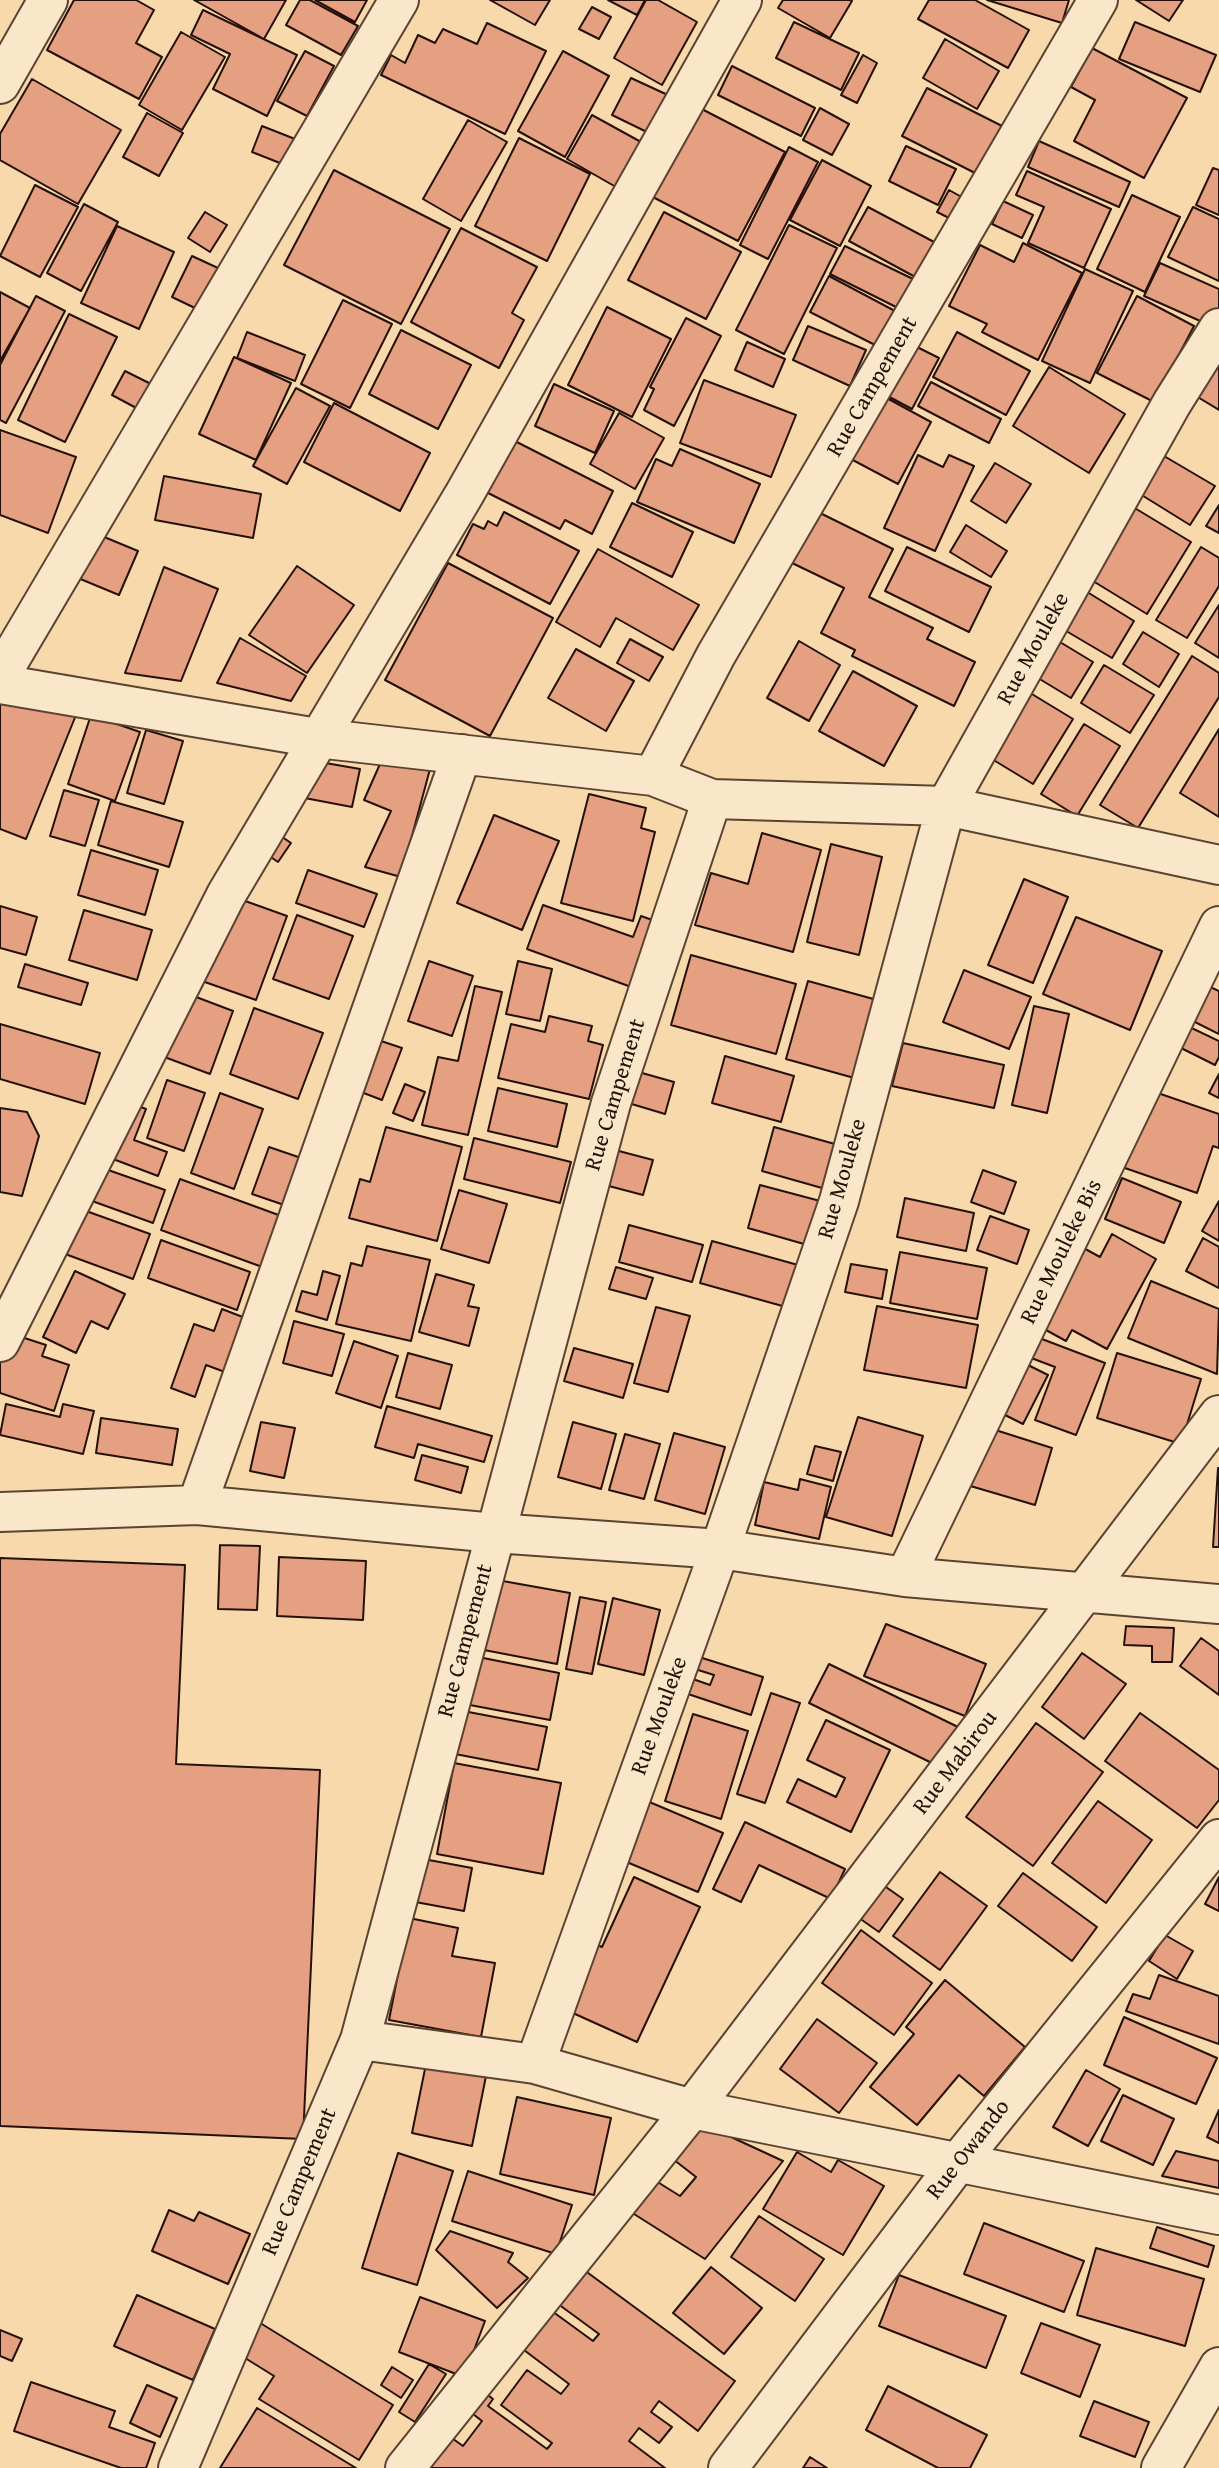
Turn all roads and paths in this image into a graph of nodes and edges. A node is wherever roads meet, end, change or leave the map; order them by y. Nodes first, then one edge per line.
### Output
1 (48, 0) edge
2 (400, 0) edge
3 (742, 0) edge
4 (1098, 0) edge
5 (0, 84) edge
6 (1219, 328) edge
7 (0, 676) edge
8 (0, 684) edge
9 (317, 738) junction
10 (462, 754) junction
11 (653, 776) junction
12 (712, 799) junction
13 (946, 806) junction
14 (1219, 865) edge
15 (1219, 926) edge
16 (0, 1342) edge
17 (1219, 1415) edge
18 (197, 1505) junction
19 (0, 1513) edge
20 (495, 1533) junction
21 (720, 1549) junction
22 (905, 1577) junction
23 (1086, 1593) junction
24 (1219, 1604) edge
25 (1219, 1839) edge
26 (360, 2040) junction
27 (535, 2064) junction
28 (692, 2109) junction
29 (956, 2165) junction
30 (1219, 2215) edge
31 (1219, 2367) edge
32 (178, 2468) edge
33 (405, 2468) edge
34 (728, 2468) edge
35 (1161, 2468) edge

1 - 5 street
2 - 7 street
3 - 9 street
4 - 11 street, Rue Campement
6 - 13 street, Rue Mouleke
8 - 9 street
9 - 10 street
9 - 16 street
10 - 11 street
10 - 18 street
11 - 12 street
12 - 13 street
12 - 20 street, Rue Campement
13 - 14 street
13 - 21 street, Rue Mouleke
15 - 22 street, Rue Mouleke Bis
17 - 23 street, Rue Mabirou
18 - 19 street
18 - 20 street
20 - 21 street
20 - 26 street, Rue Campement
21 - 22 street
21 - 27 street, Rue Mouleke
22 - 23 street
23 - 24 street
23 - 28 street, Rue Mabirou
25 - 29 street, Rue Owando
26 - 27 street
26 - 32 street, Rue Campement
27 - 28 street
28 - 29 street
28 - 33 street, Rue Mabirou
29 - 30 street
29 - 34 street, Rue Owando
31 - 35 street

